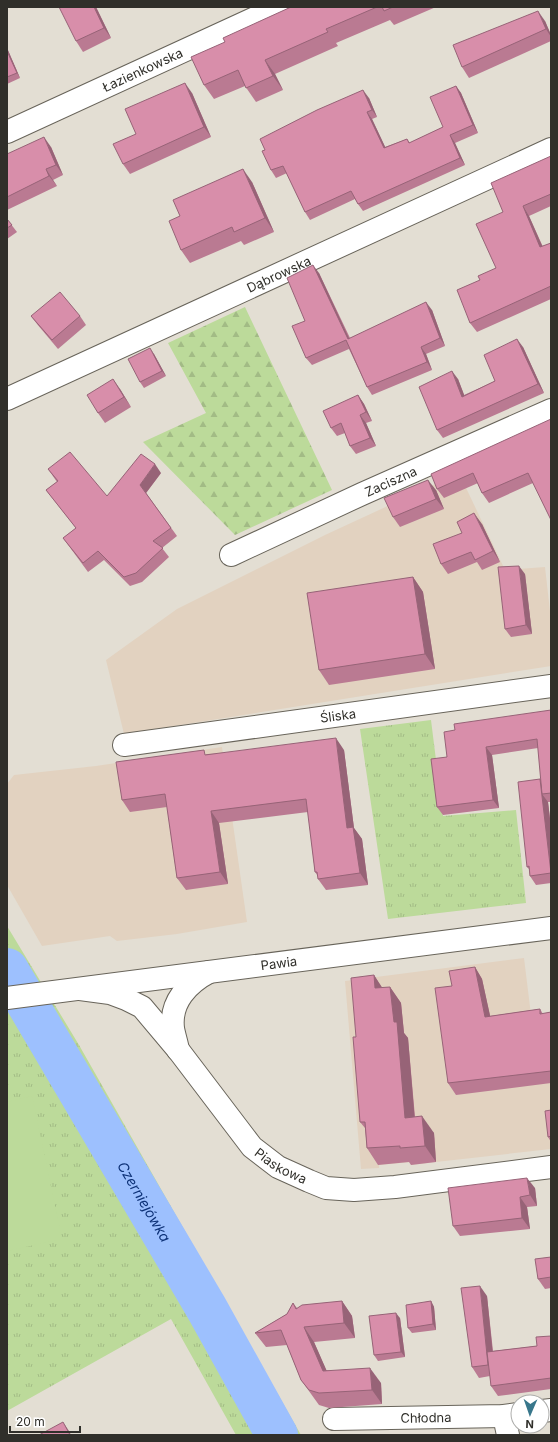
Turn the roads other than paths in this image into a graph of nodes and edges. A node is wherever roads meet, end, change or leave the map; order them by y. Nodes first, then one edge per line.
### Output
1 (278, 7) edge
2 (7, 132) edge
3 (551, 149) edge
4 (7, 399) edge
5 (551, 410) edge
6 (231, 556) dead end
7 (551, 686) edge
8 (124, 744) dead end
9 (551, 928) edge
10 (212, 971) junction
11 (71, 990) junction
12 (7, 998) edge
13 (179, 1051) junction
14 (551, 1168) edge
15 (334, 1419) dead end
16 (510, 1422) edge

1 - 2 street, Łazienkowska
3 - 4 street, Dąbrowska
5 - 6 street, Zaciszna
7 - 8 street, Śliska
9 - 10 street, Pawia
10 - 11 street, Pawia
10 - 13 street
11 - 12 street, Pawia
11 - 13 street, Piaskowa
13 - 14 street, Piaskowa
15 - 16 street, Chłodna

